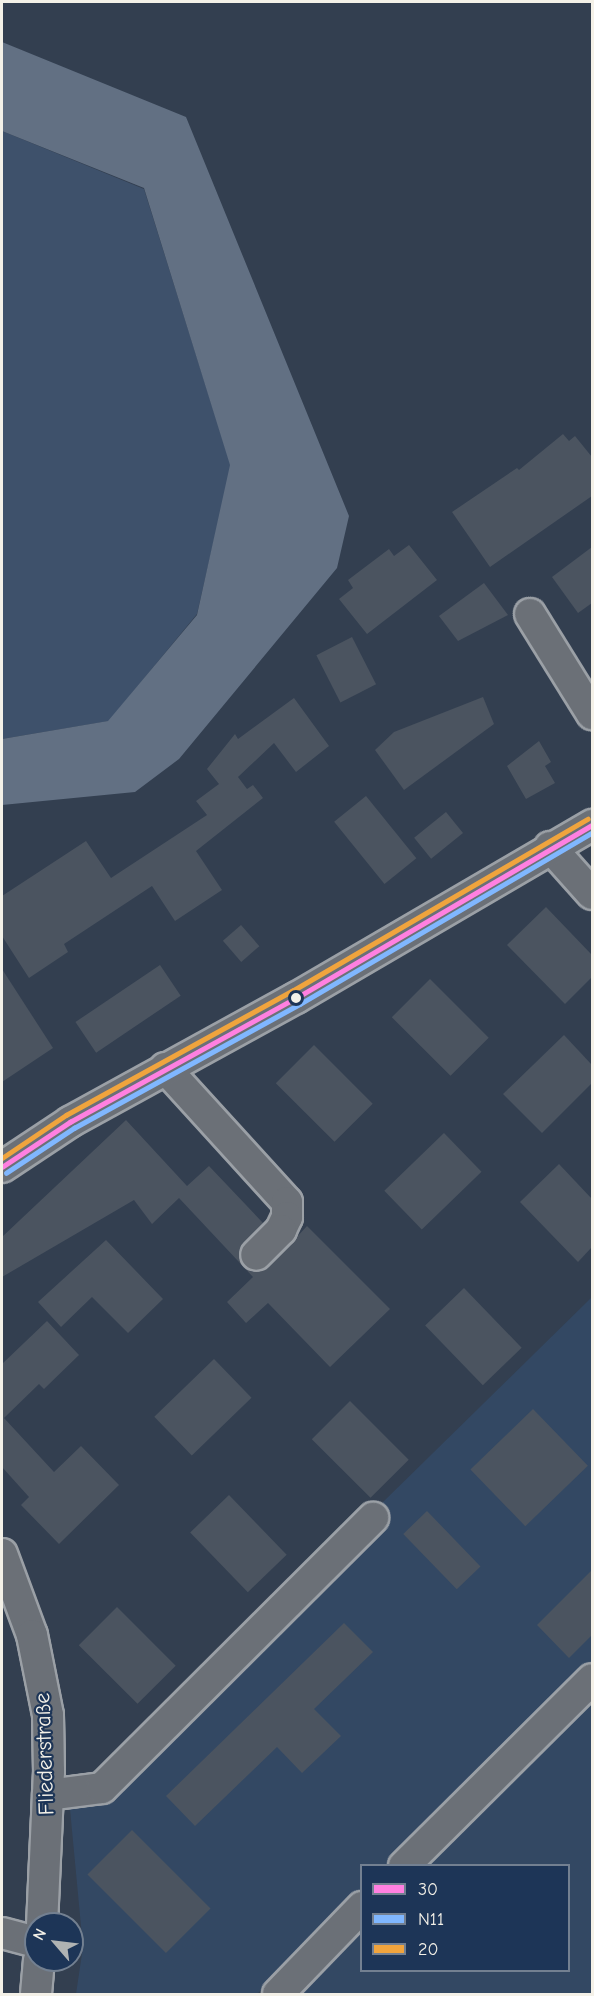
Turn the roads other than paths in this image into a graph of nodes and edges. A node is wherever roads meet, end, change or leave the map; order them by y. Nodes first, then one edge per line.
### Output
1 (530, 614) dead end
2 (592, 714) edge
3 (592, 825) edge
4 (549, 847) junction
5 (592, 894) edge
6 (165, 1068) junction
7 (2, 1167) edge
8 (256, 1255) dead end
9 (373, 1518) dead end
10 (2, 1554) edge
11 (592, 1680) edge
12 (48, 1795) junction
13 (406, 1864) edge
14 (360, 1909) edge
15 (43, 1912) edge
16 (2, 1933) edge
17 (24, 1939) edge
18 (38, 1972) edge
19 (36, 1995) edge
20 (278, 1995) edge

1 - 2 street
3 - 4 street
4 - 5 street
4 - 6 street
6 - 7 street
6 - 8 street
9 - 12 street
10 - 12 street, Fliederstraße
11 - 13 street
12 - 15 street, Fliederstraße
14 - 20 street
16 - 17 street
18 - 19 street

